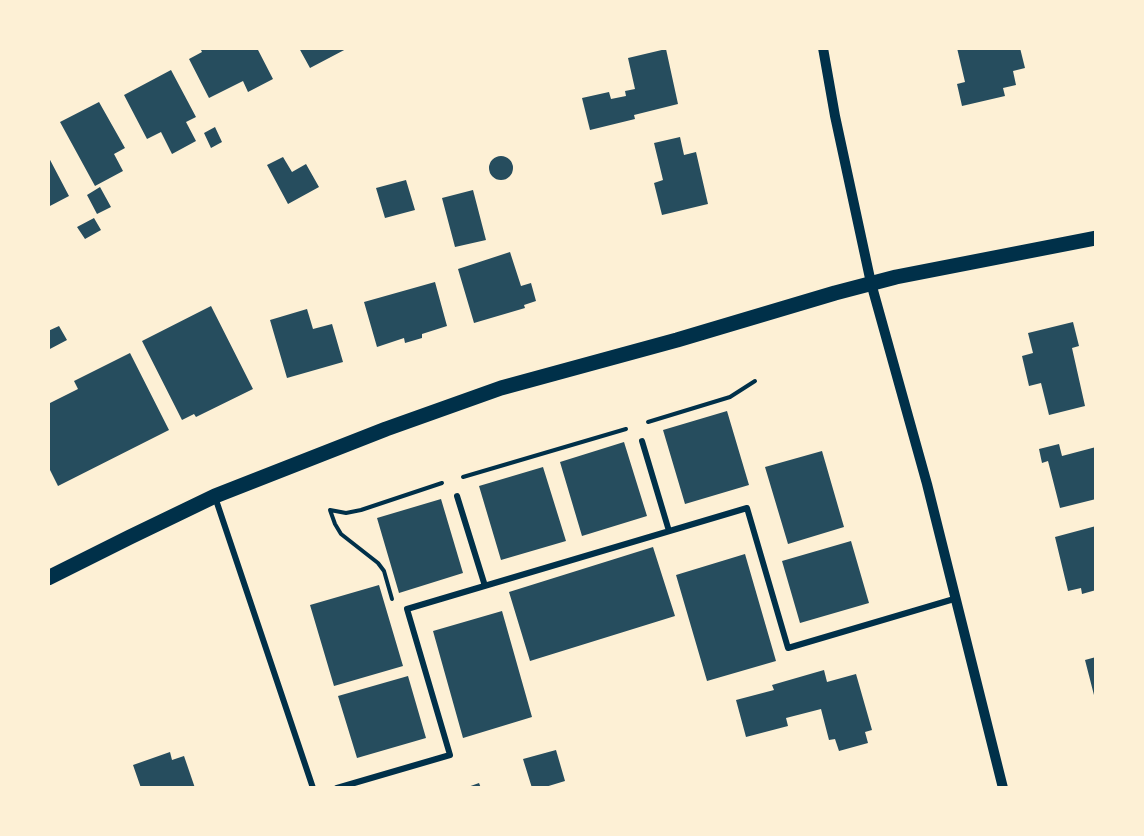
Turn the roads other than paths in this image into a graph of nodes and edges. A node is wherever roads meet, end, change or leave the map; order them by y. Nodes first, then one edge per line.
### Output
1 (823, 48) edge
2 (1096, 238) edge
3 (871, 283) junction
4 (642, 441) dead end
5 (214, 496) junction
6 (457, 496) dead end
7 (669, 531) junction
8 (48, 579) edge
9 (485, 586) junction
10 (954, 598) junction
11 (313, 788) edge
12 (337, 788) edge
13 (1003, 788) edge

1 - 3 street
2 - 3 main road
3 - 5 main road
3 - 10 street
4 - 7 street
5 - 8 main road
5 - 11 street
6 - 9 street
7 - 9 street
7 - 10 street
9 - 12 street
10 - 13 street

